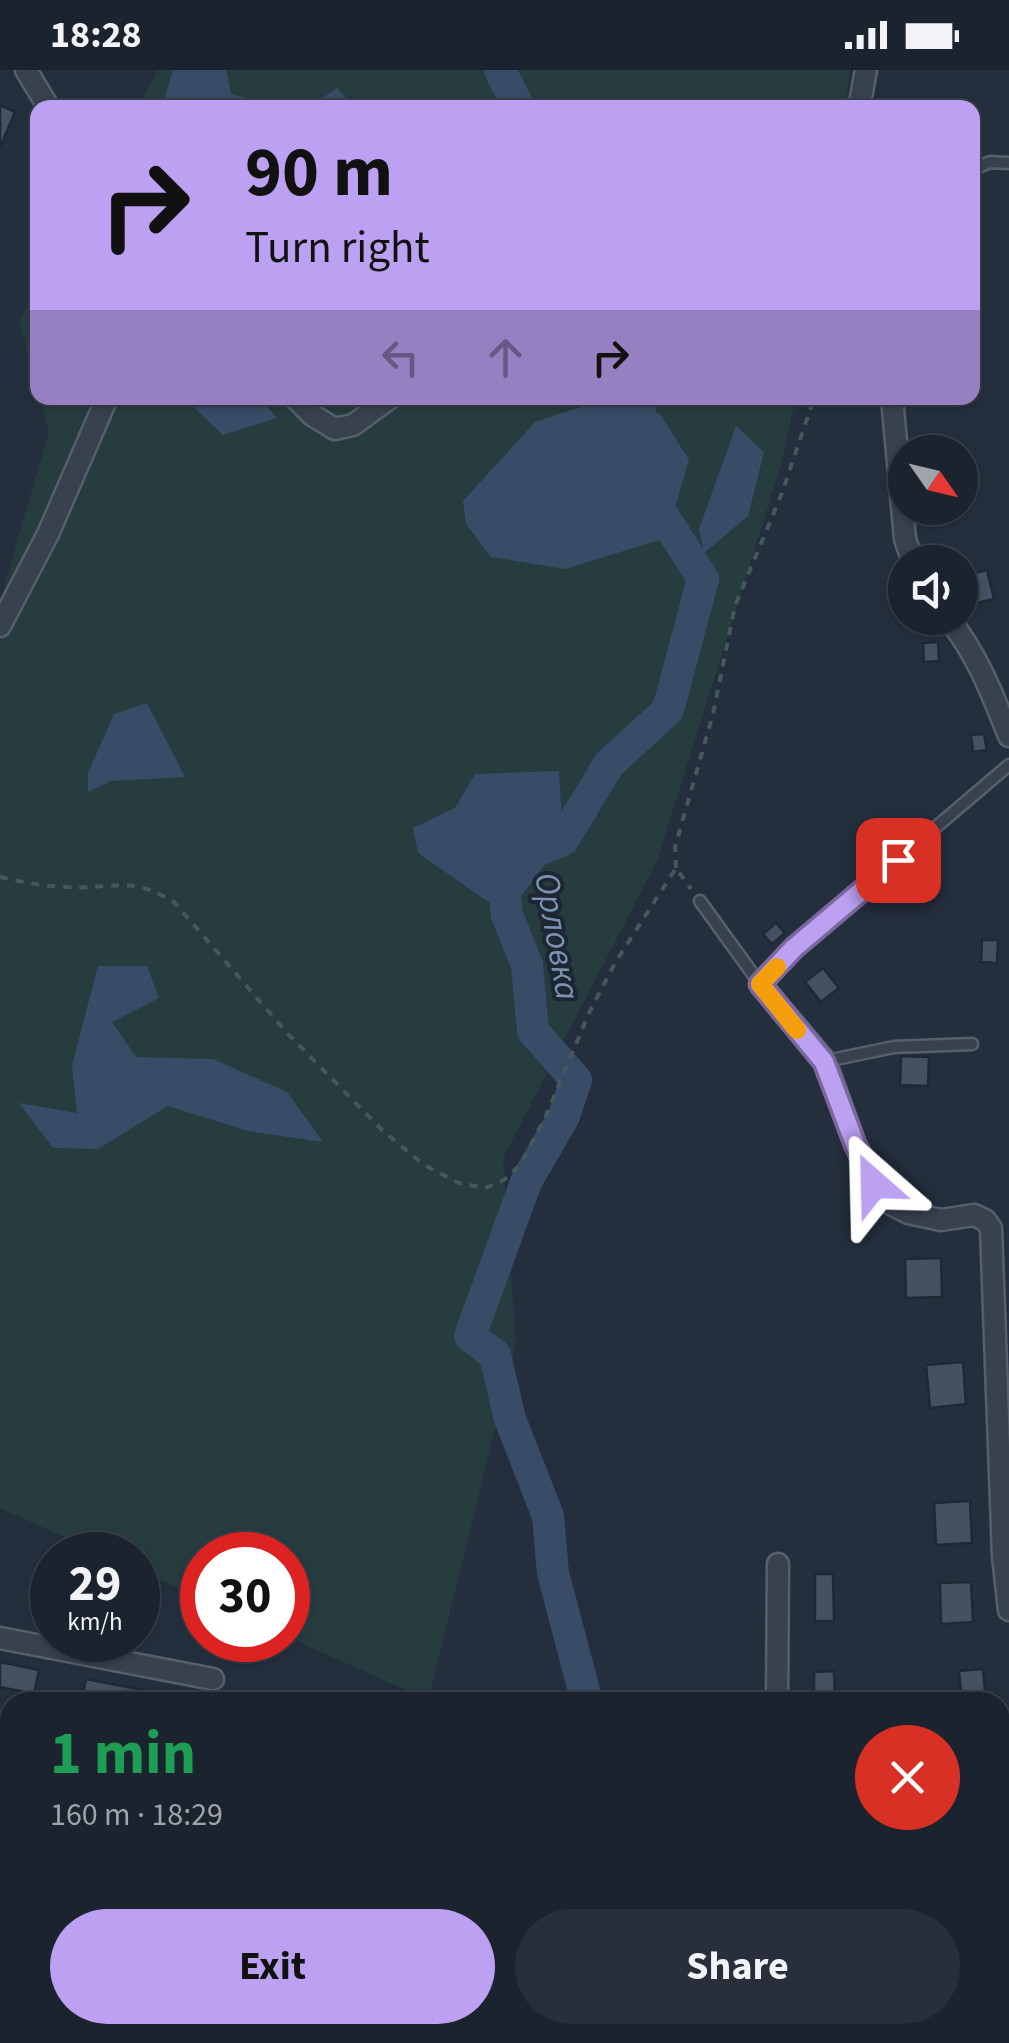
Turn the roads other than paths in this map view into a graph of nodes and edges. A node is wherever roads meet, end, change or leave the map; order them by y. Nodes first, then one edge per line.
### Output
1 (26, 70) edge
2 (866, 70) edge
3 (44, 100) edge
4 (860, 100) edge
5 (1009, 163) edge
6 (980, 166) edge
7 (104, 405) edge
8 (302, 405) edge
9 (380, 405) edge
10 (893, 405) edge
11 (908, 545) edge
12 (0, 626) edge
13 (962, 635) edge
14 (1009, 736) edge
15 (1009, 765) edge
16 (700, 901) road end
17 (760, 984) junction
18 (972, 1044) dead end
19 (824, 1062) junction
20 (778, 1564) dead end
21 (1009, 1610) edge
22 (0, 1638) edge
23 (213, 1679) dead end
24 (777, 1692) edge

1 - 3 street
2 - 4 street
5 - 6 lane
7 - 12 street
8 - 9 street
10 - 11 street
13 - 14 street
15 - 17 lane
16 - 17 lane
17 - 19 street
18 - 19 lane
19 - 21 street
20 - 24 street
22 - 23 street

